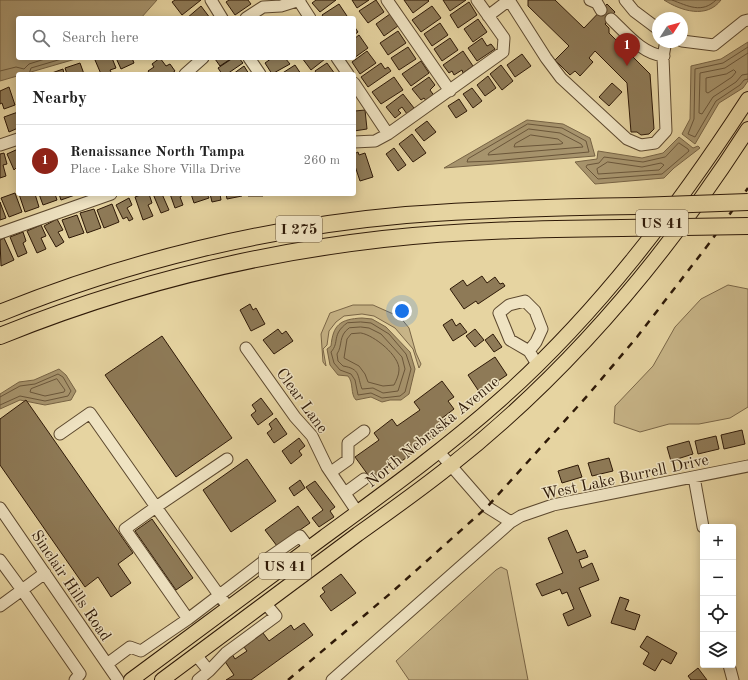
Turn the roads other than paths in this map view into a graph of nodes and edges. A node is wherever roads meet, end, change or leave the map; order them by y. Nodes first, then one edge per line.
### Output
1 (211, 0) edge
2 (299, 0) edge
3 (387, 0) edge
4 (477, 0) edge
5 (509, 0) edge
6 (625, 0) edge
7 (221, 16) edge
8 (249, 16) edge
9 (309, 16) edge
10 (488, 16) junction
11 (611, 19) dead end
12 (748, 20) edge
13 (652, 24) edge
14 (688, 42) edge
15 (664, 48) edge
16 (664, 56) junction
17 (202, 60) edge
18 (250, 60) edge
19 (338, 60) edge
20 (187, 72) edge
21 (259, 72) edge
22 (347, 72) edge
23 (356, 86) edge
24 (450, 91) junction
25 (748, 99) edge
26 (748, 116) edge
27 (748, 129) edge
28 (388, 134) junction
29 (748, 137) edge
30 (16, 140) edge
31 (356, 142) edge
32 (0, 145) edge
33 (733, 152) junction
34 (105, 196) edge
35 (748, 202) edge
36 (748, 226) edge
37 (0, 233) edge
38 (0, 312) edge
39 (0, 336) edge
40 (246, 348) dead end
41 (529, 351) junction
42 (537, 364) junction
43 (364, 431) dead end
44 (60, 434) dead end
45 (439, 452) junction
46 (227, 459) dead end
47 (450, 466) junction
48 (748, 466) edge
49 (331, 472) junction
50 (694, 477) junction
51 (364, 479) dead end
52 (345, 493) junction
53 (156, 507) junction
54 (0, 508) edge
55 (358, 512) junction
56 (511, 522) junction
57 (702, 524) edge
58 (309, 548) junction
59 (0, 560) edge
60 (264, 561) junction
61 (45, 573) junction
62 (273, 575) junction
63 (300, 577) junction
64 (22, 590) junction
65 (219, 595) junction
66 (265, 604) junction
67 (0, 606) edge
68 (229, 608) junction
69 (188, 619) junction
70 (211, 644) junction
71 (196, 655) junction
72 (107, 664) junction
73 (731, 668) edge
74 (209, 671) junction
75 (75, 680) edge
76 (118, 680) edge
77 (131, 680) edge
78 (162, 680) edge
79 (198, 680) edge
80 (332, 680) edge
81 (733, 680) edge

1 - 7 street
2 - 8 street
2 - 9 street
3 - 24 street
4 - 10 street
5 - 10 street
5 - 16 street
6 - 13 street
10 - 24 street
11 - 16 street
12 - 14 street
15 - 16 street
17 - 20 street
18 - 21 street
19 - 22 street
23 - 28 street
24 - 28 street
25 - 42 main road, North Nebraska Avenue / US 41
26 - 33 main road
27 - 33 main road, US 41
28 - 31 street
29 - 33 main road
30 - 32 street
33 - 47 main road, US 41
34 - 37 street
35 - 38 highway, I 275, bridge
36 - 39 highway, I 275, bridge
40 - 49 street, Clear Lane
41 - 41 street
41 - 42 street
42 - 45 main road, North Nebraska Avenue / US 41
43 - 49 street
44 - 53 street
45 - 47 street
45 - 55 main road, North Nebraska Avenue / US 41
46 - 53 street
47 - 56 street
47 - 63 main road, US 41
48 - 50 street, West Lake Burrell Drive
49 - 52 street, Clear Lane
50 - 56 street, West Lake Burrell Drive
50 - 57 street
51 - 52 street
52 - 55 street, Clear Lane
53 - 65 street
53 - 69 street
54 - 61 street, Sinclair Hills Road
55 - 58 main road, North Nebraska Avenue / US 41
55 - 63 main road
56 - 80 street, West Lake Burrell Drive
58 - 60 street
58 - 62 main road, North Nebraska Avenue / US 41
59 - 64 street
60 - 62 street
60 - 65 street
61 - 64 street
61 - 72 street, Sinclair Hills Road
62 - 68 main road, North Nebraska Avenue / US 41
62 - 70 main road
63 - 66 main road, US 41
64 - 67 street
64 - 75 street
65 - 68 street
65 - 69 street
66 - 70 main road, US 41
66 - 74 street
68 - 77 main road, North Nebraska Avenue / US 41
69 - 72 street
70 - 71 main road, US 41
71 - 74 street
71 - 78 main road, US 41
72 - 76 street, Sinclair Hills Road
73 - 81 street
74 - 79 street

